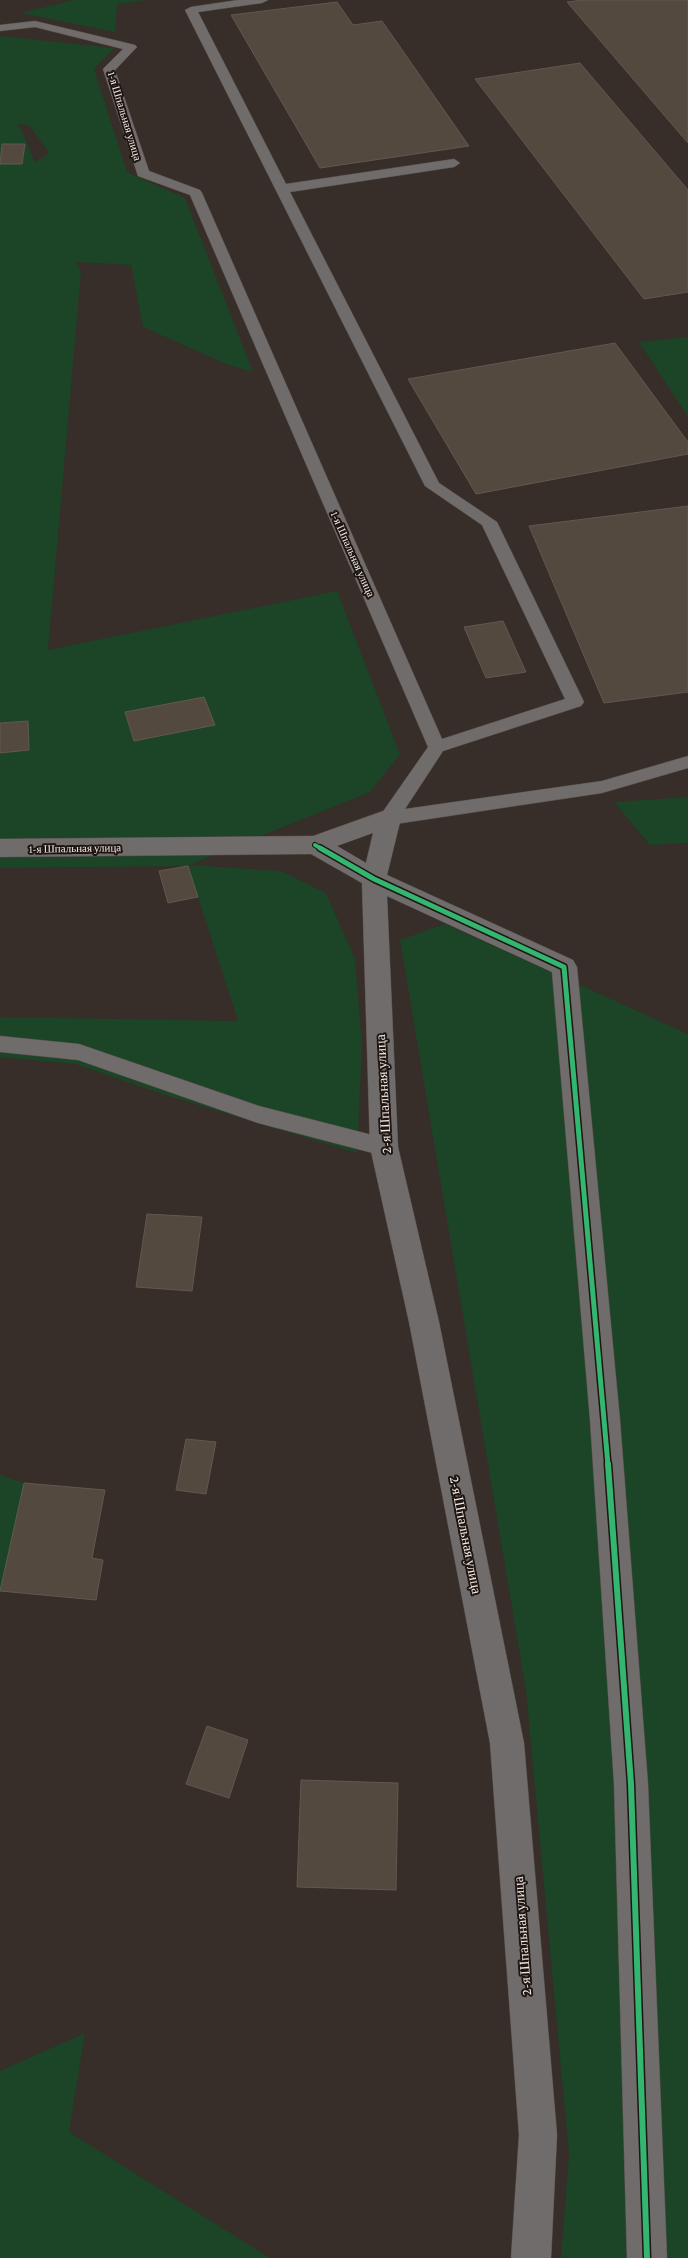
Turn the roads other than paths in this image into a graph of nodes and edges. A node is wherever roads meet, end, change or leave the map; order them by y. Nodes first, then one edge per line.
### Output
1 (262, 0) edge
2 (0, 28) edge
3 (454, 163) dead end
4 (282, 189) junction
5 (437, 747) junction
6 (688, 762) edge
7 (388, 818) junction
8 (316, 845) junction
9 (0, 848) edge
10 (374, 879) junction
11 (0, 1044) edge
12 (384, 1148) junction
13 (530, 2258) edge
14 (646, 2258) edge

1 - 4 lane
2 - 5 lane, 1-я Шпальная улица
3 - 4 lane
4 - 5 lane
5 - 7 lane
6 - 7 lane
7 - 8 street, 1-я Шпальная улица
7 - 10 street, 2-я Шпальная улица
8 - 9 street, 1-я Шпальная улица
8 - 10 street
10 - 12 street, 2-я Шпальная улица
10 - 14 street
11 - 12 lane
12 - 13 street, 2-я Шпальная улица

